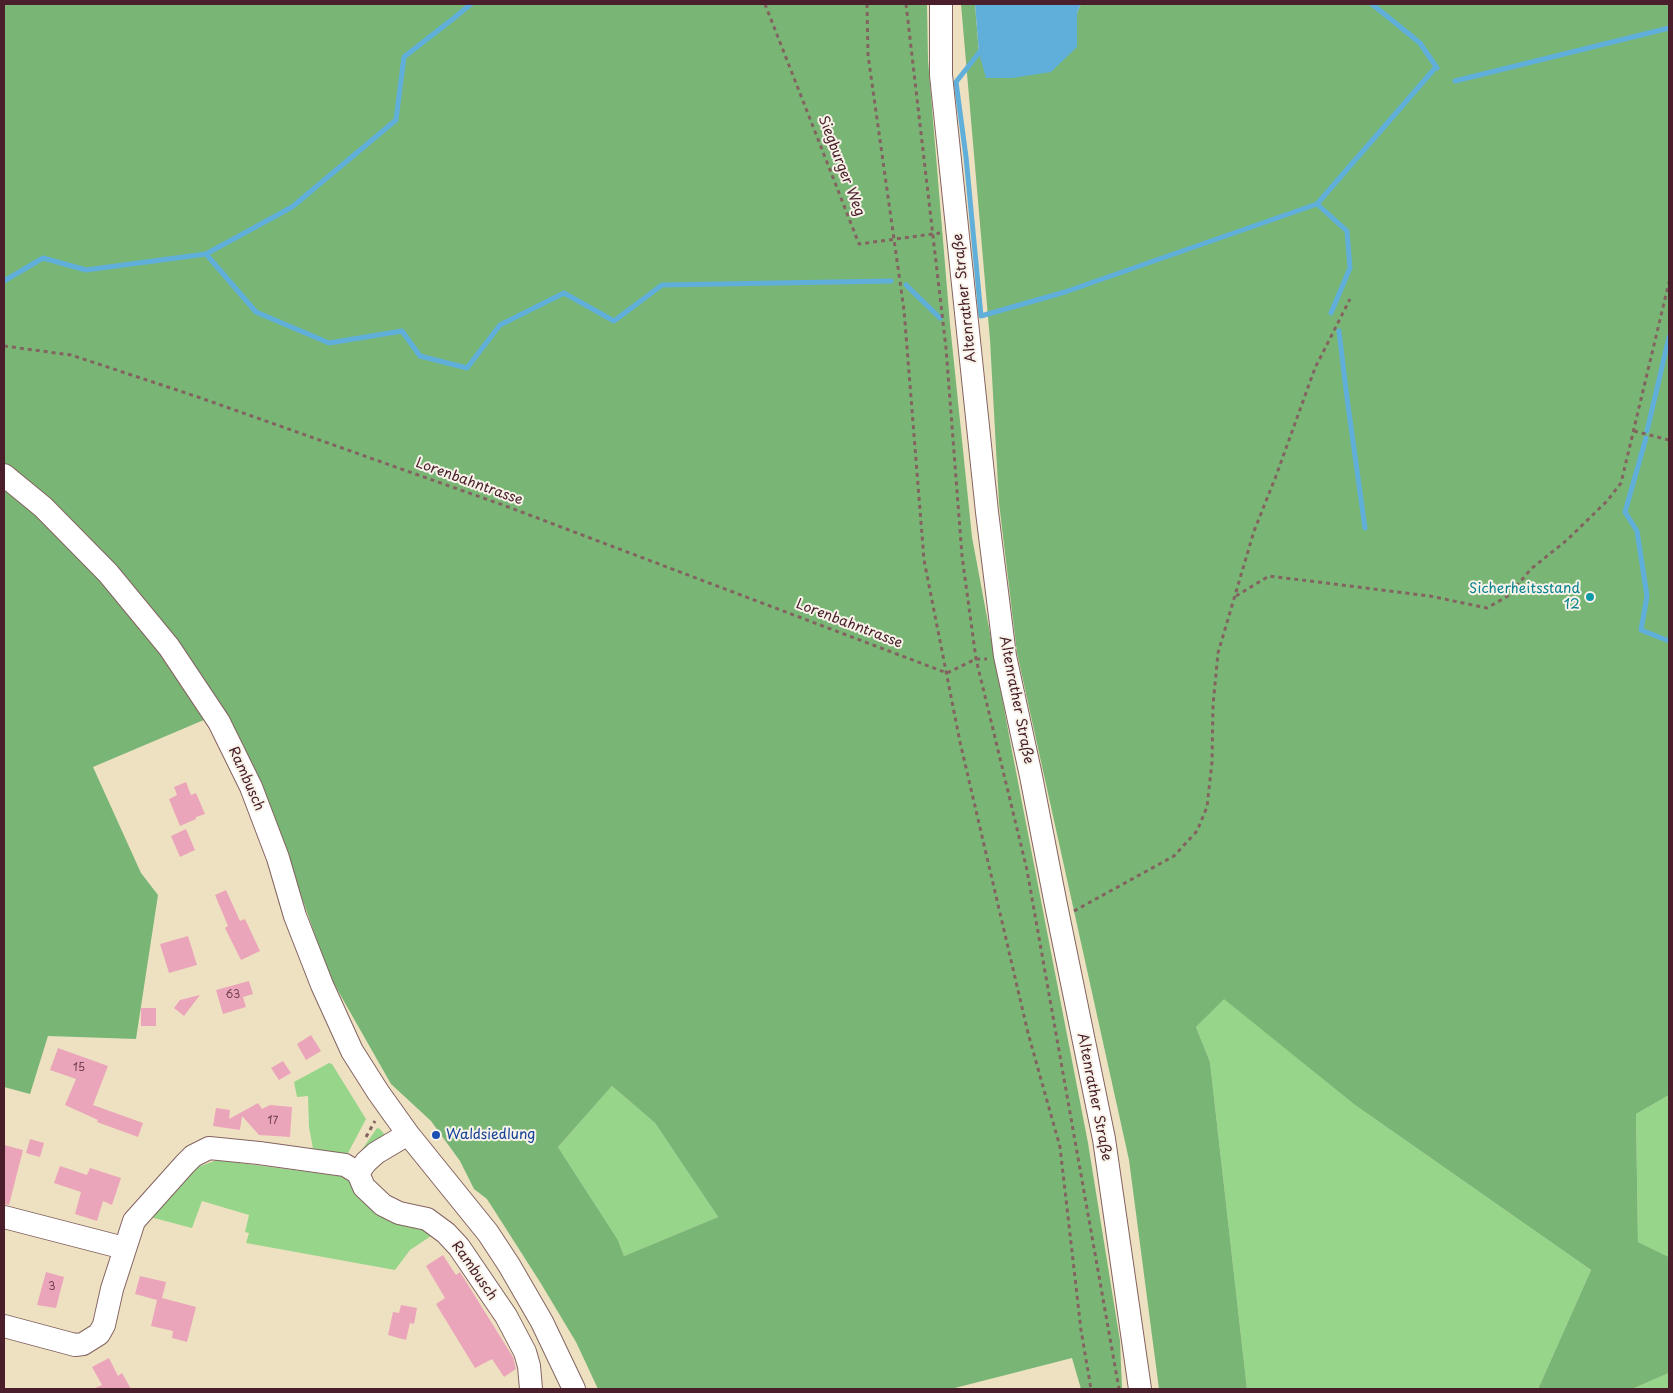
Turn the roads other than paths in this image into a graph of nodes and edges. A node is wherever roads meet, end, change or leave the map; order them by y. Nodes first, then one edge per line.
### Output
1 (941, 4) edge
2 (4, 475) edge
3 (408, 1134) junction
4 (358, 1172) junction
5 (4, 1217) edge
6 (124, 1248) junction
7 (4, 1326) edge
8 (531, 1389) edge
9 (574, 1389) edge
10 (1140, 1389) edge

1 - 10 street, Altenrather Straße
2 - 3 street, Rambusch
3 - 4 street
3 - 9 street, Rambusch
4 - 6 street
4 - 8 street, Rambusch
5 - 6 street
6 - 7 street

